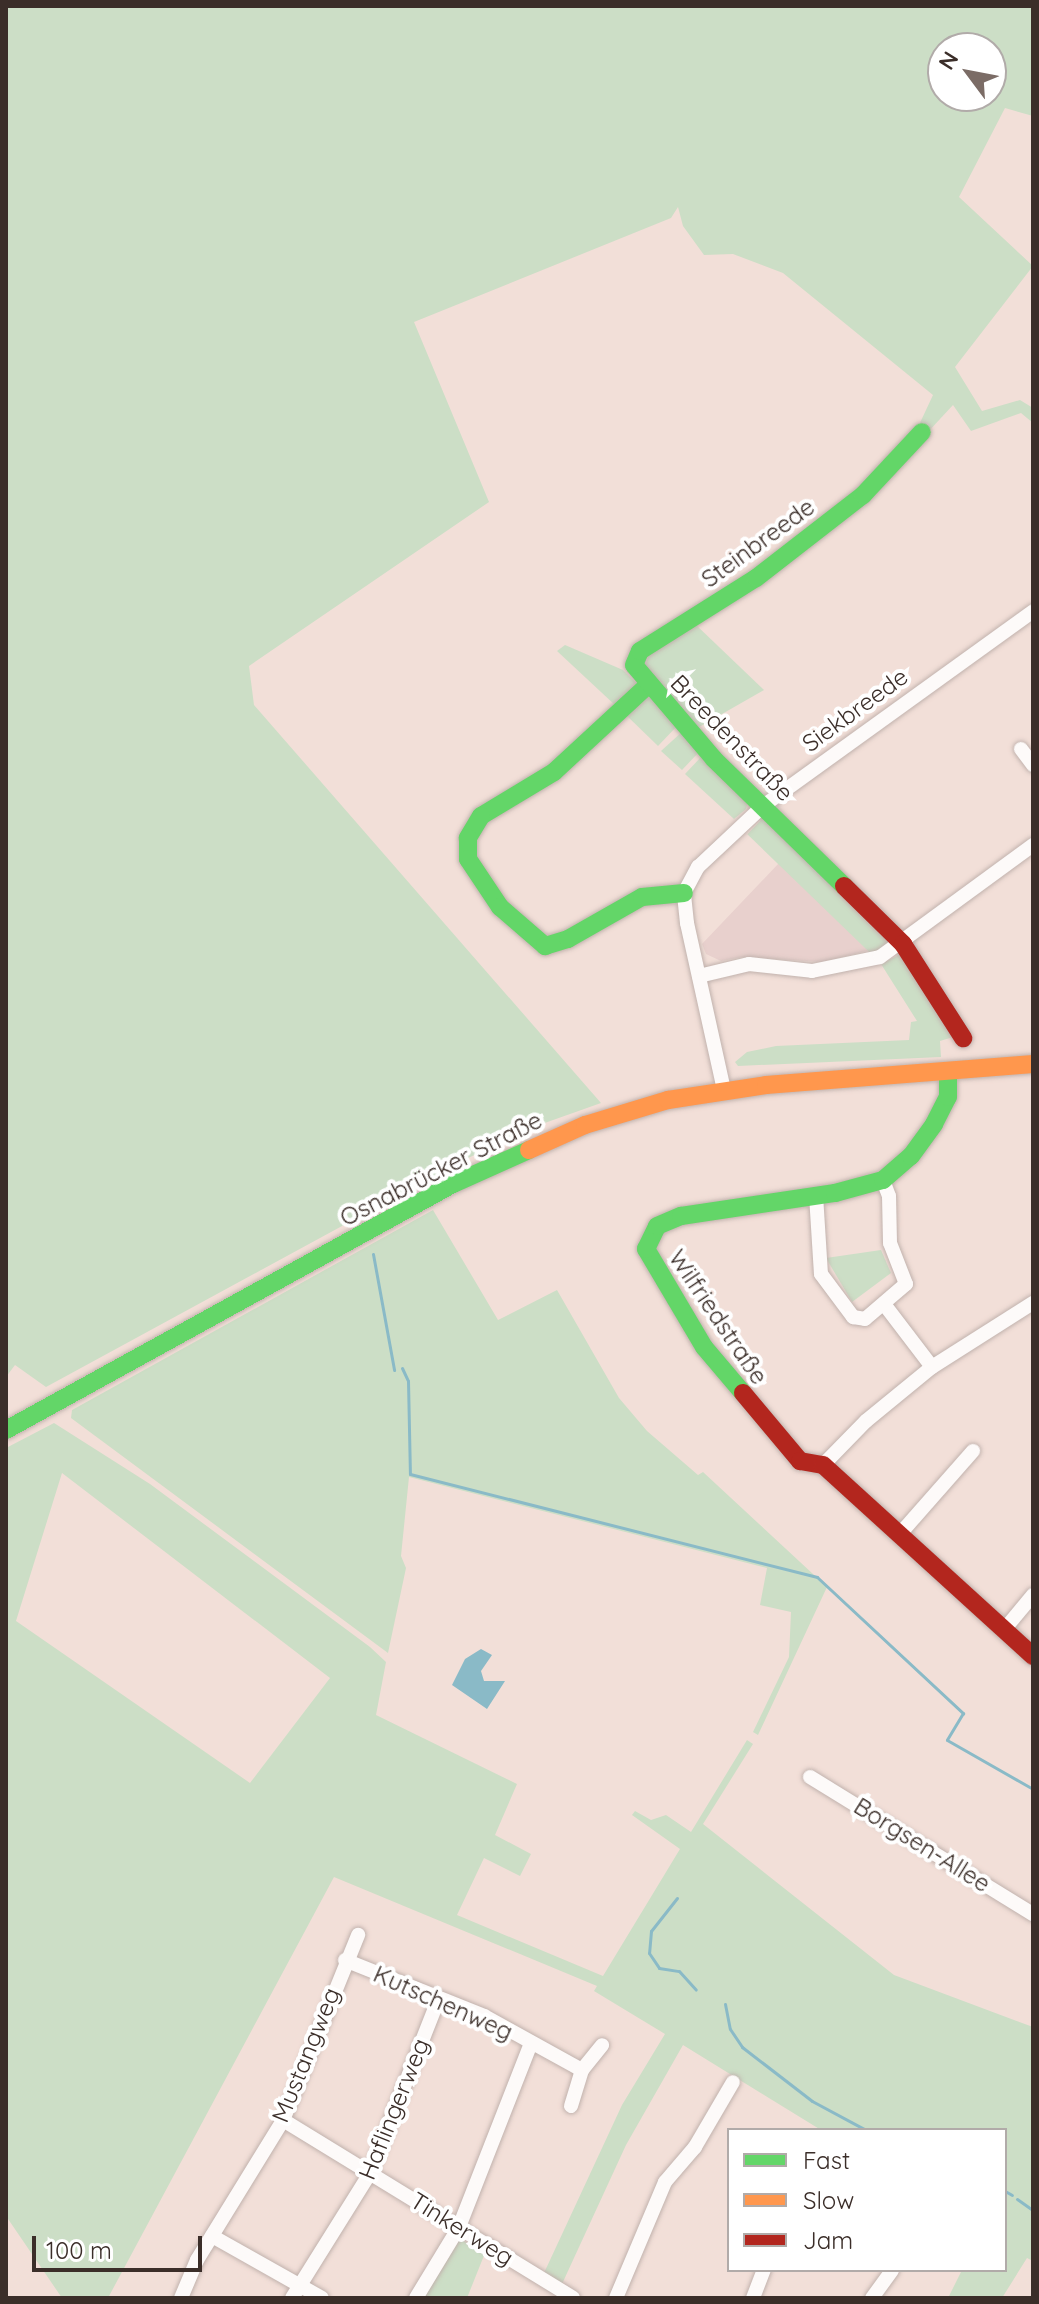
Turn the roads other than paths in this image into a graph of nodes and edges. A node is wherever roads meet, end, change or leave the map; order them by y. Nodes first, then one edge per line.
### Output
1 (922, 432) dead end
2 (1033, 611) edge
3 (648, 685) junction
4 (1021, 749) dead end
5 (1033, 765) edge
6 (763, 806) junction
7 (1033, 845) edge
8 (684, 893) junction
9 (903, 944) junction
10 (699, 976) junction
11 (963, 1038) dead end
12 (1033, 1064) edge
13 (948, 1073) junction
14 (724, 1090) junction
15 (883, 1180) junction
16 (816, 1195) junction
17 (1033, 1303) edge
18 (884, 1304) junction
19 (932, 1367) junction
20 (6, 1430) edge
21 (973, 1451) dead end
22 (823, 1465) junction
23 (899, 1535) junction
24 (1033, 1595) edge
25 (1003, 1631) junction
26 (1033, 1656) edge
27 (810, 1777) dead end
28 (1033, 1914) edge
29 (358, 1935) dead end
30 (345, 1960) junction
31 (439, 1998) junction
32 (531, 2043) junction
33 (602, 2045) dead end
34 (582, 2070) junction
35 (733, 2082) dead end
36 (571, 2106) dead end
37 (283, 2120) junction
38 (370, 2173) junction
39 (459, 2227) junction
40 (212, 2236) junction
41 (763, 2272) edge
42 (891, 2272) edge
43 (295, 2293) edge
44 (557, 2294) edge
45 (181, 2298) edge
46 (322, 2298) edge
47 (416, 2298) edge
48 (573, 2298) edge
49 (616, 2298) edge
50 (753, 2298) edge
51 (872, 2298) edge

1 - 3 street, Steinbreede
2 - 6 street, Siekbreede
3 - 6 street, Breedenstraße
3 - 8 street, Breedenstraße
4 - 5 street
6 - 8 street, Siekbreede
6 - 9 street, Breedenstraße
7 - 9 street
8 - 10 street
9 - 10 street
9 - 11 street, Breedenstraße
10 - 14 street
12 - 13 street, Osnabrücker Straße
13 - 14 street, Osnabrücker Straße
13 - 15 street, Wilfriedstraße
14 - 20 street, Osnabrücker Straße
15 - 16 street, Wilfriedstraße
15 - 18 street
16 - 18 street
16 - 22 street, Wilfriedstraße
17 - 19 street
18 - 19 street
19 - 22 street
21 - 23 street
22 - 23 street, Wilfriedstraße
23 - 25 street, Wilfriedstraße
24 - 25 street
25 - 26 street, Wilfriedstraße
27 - 28 street, Borgsen-Allee
29 - 30 street, Mustangweg
30 - 31 street, Kutschenweg
30 - 37 street, Mustangweg
31 - 32 street, Kutschenweg
31 - 38 street, Haflingerweg
32 - 34 street, Kutschenweg
32 - 39 street
33 - 34 street
34 - 36 street
35 - 49 street
37 - 38 street, Tinkerweg
37 - 40 street, Mustangweg
38 - 39 street, Tinkerweg
38 - 43 street, Haflingerweg
39 - 44 street, Tinkerweg
39 - 47 street
40 - 43 street
40 - 45 street, Mustangweg
41 - 50 street
42 - 51 street
43 - 46 street
44 - 48 street, Tinkerweg

